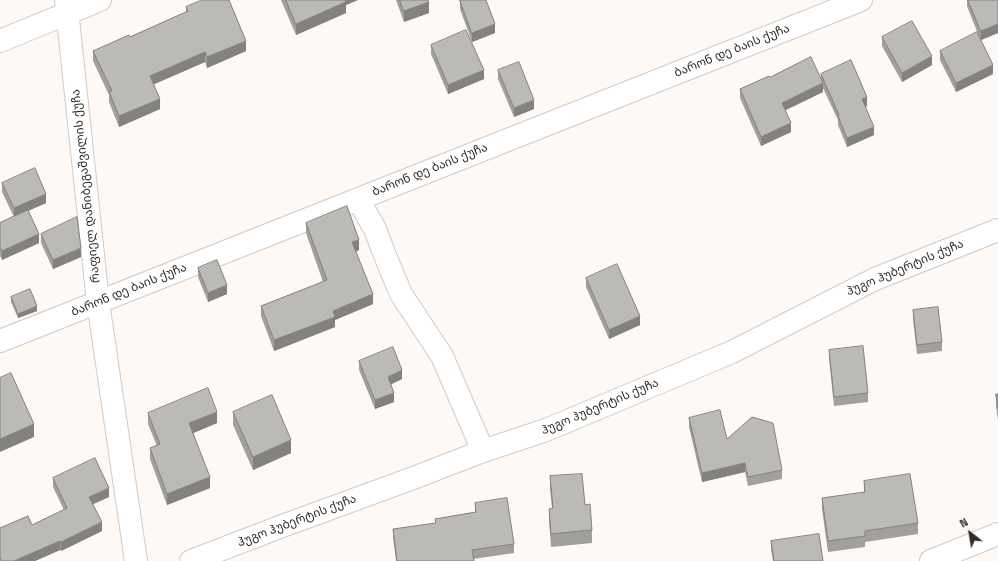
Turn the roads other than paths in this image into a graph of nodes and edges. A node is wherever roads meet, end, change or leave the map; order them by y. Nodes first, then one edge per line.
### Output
1 (100, 0) edge
2 (861, 0) edge
3 (67, 6) edge
4 (0, 41) edge
5 (358, 199) junction
6 (998, 230) edge
7 (98, 302) junction
8 (0, 341) edge
9 (482, 451) junction
10 (998, 534) edge
11 (136, 561) edge
12 (191, 561) edge
13 (931, 561) edge

1 - 3 street
2 - 5 street, ბარონ დე ბაის ქუჩა
3 - 4 street
3 - 7 street, რაფიელ დანიბეგაშვილის ქუჩა
5 - 7 street, ბარონ დე ბაის ქუჩა
5 - 9 street
6 - 9 street, ჰუგო ჰუბერტის ქუჩა
7 - 8 street, ბარონ დე ბაის ქუჩა
7 - 11 street, რაფიელ დანიბეგაშვილის ქუჩა
9 - 12 street, ჰუგო ჰუბერტის ქუჩა
10 - 13 street

